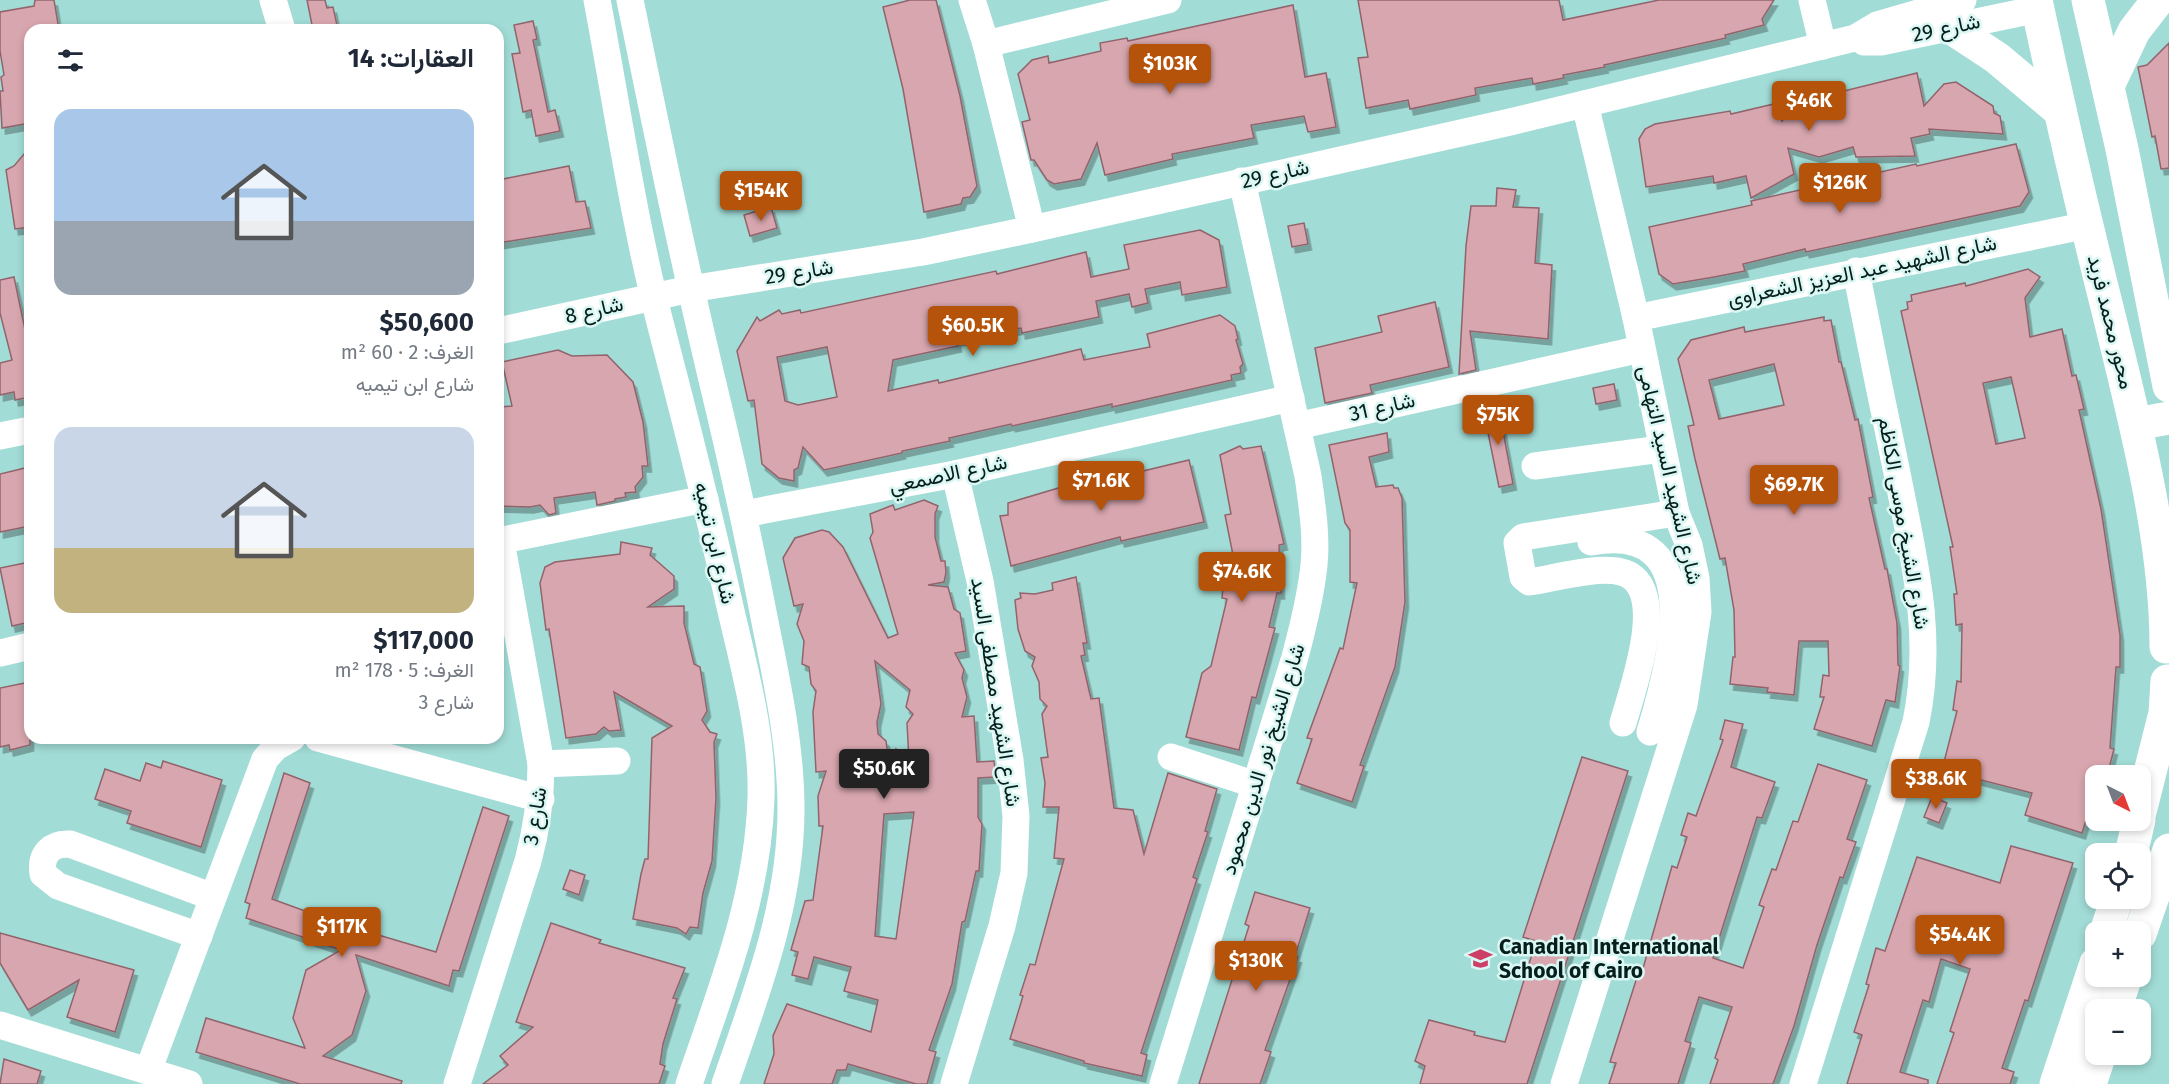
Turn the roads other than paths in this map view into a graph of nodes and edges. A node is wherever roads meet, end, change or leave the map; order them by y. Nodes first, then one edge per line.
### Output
1 (273, 0) edge
2 (597, 0) edge
3 (630, 0) edge
4 (972, 0) edge
5 (1164, 0) edge
6 (1812, 0) edge
7 (2158, 0) edge
8 (2095, 2) edge
9 (2037, 4) edge
10 (1947, 9) edge
11 (280, 24) edge
12 (986, 44) junction
13 (1822, 46) junction
14 (2108, 86) junction
15 (1585, 104) junction
16 (2060, 111) junction
17 (1242, 181) junction
18 (2088, 225) junction
19 (1032, 229) junction
20 (1856, 271) junction
21 (690, 289) junction
22 (653, 296) junction
23 (1636, 318) junction
24 (504, 330) edge
25 (1641, 349) junction
26 (2169, 386) edge
27 (1291, 398) junction
28 (2169, 418) edge
29 (2136, 424) junction
30 (1298, 426) junction
31 (24, 431) edge
32 (0, 436) edge
33 (1661, 449) junction
34 (1535, 466) dead end
35 (955, 474) junction
36 (705, 499) junction
37 (1676, 513) junction
38 (744, 514) junction
39 (504, 540) edge
40 (504, 563) edge
41 (2168, 643) edge
42 (24, 647) edge
43 (0, 653) edge
44 (2168, 684) edge
45 (1637, 728) dead end
46 (281, 744) edge
47 (340, 744) edge
48 (1171, 757) dead end
49 (617, 761) dead end
50 (541, 764) junction
51 (2151, 768) edge
52 (1256, 785) junction
53 (541, 800) junction
54 (2169, 849) edge
55 (213, 897) junction
56 (2144, 921) edge
57 (199, 936) junction
58 (2088, 987) edge
59 (0, 1025) edge
60 (2096, 1065) edge
61 (148, 1071) junction
62 (189, 1084) edge
63 (457, 1084) edge
64 (689, 1084) edge
65 (725, 1084) edge
66 (954, 1084) edge
67 (1163, 1084) edge
68 (1564, 1084) edge
69 (1803, 1084) edge
70 (2056, 1084) edge
71 (2090, 1084) edge

1 - 11 street
2 - 22 street, شارع ابن تيميه
3 - 21 street, شارع ابن تيميه
4 - 12 street
5 - 12 street
6 - 13 street
7 - 14 main road
8 - 14 main road, محور محمد فريد
9 - 10 street, شارع 29
9 - 16 main road, محور محمد فريد
10 - 13 street, شارع 29
10 - 16 main road
12 - 19 street
13 - 15 street, شارع 29
14 - 26 main road, محور محمد فريد
15 - 17 street, شارع 29
15 - 23 street, شارع الشهيد السيد التهامى
16 - 18 main road, محور محمد فريد
17 - 19 street, شارع 29
17 - 27 street, شارع الشيخ نور الدين محمود
18 - 20 street, شارع الشهيد عبد العزيز الشعراوى
18 - 29 main road, محور محمد فريد
19 - 21 street, شارع 29
20 - 23 street, شارع الشهيد عبد العزيز الشعراوى
20 - 69 street, شارع الشيخ موسى الكاظم
21 - 22 street, شارع 8
21 - 38 street, شارع ابن تيميه
22 - 24 street, شارع 8
22 - 36 street, شارع ابن تيميه
23 - 25 street, شارع الشهيد السيد التهامى
25 - 30 street, شارع 31
25 - 33 street, شارع الشهيد السيد التهامى
27 - 30 street, شارع الشيخ نور الدين محمود
27 - 35 street, شارع الاصمعي
28 - 29 main road
29 - 41 main road, محور محمد فريد
30 - 52 street, شارع الشيخ نور الدين محمود
31 - 32 street
33 - 34 street
33 - 37 street, شارع الشهيد السيد التهامى
35 - 38 street, شارع الاصمعي
35 - 66 street, شارع الشهيد مصطفى السيد
36 - 39 street
36 - 64 street, شارع ابن تيميه
37 - 45 street
37 - 68 street, شارع الشهيد السيد التهامى
38 - 65 street, شارع ابن تيميه
40 - 50 street, شارع 3
41 - 44 main road, محور محمد فريد
42 - 43 street
44 - 51 main road, محور محمد فريد
46 - 55 street
47 - 53 street
48 - 52 street
49 - 50 street
50 - 53 street, شارع 3
52 - 67 street, شارع الشيخ نور الدين محمود
53 - 63 street, شارع 3
54 - 56 main road
55 - 57 street
55 - 57 street
57 - 61 street
58 - 70 main road
59 - 61 street
60 - 71 main road
61 - 62 street

